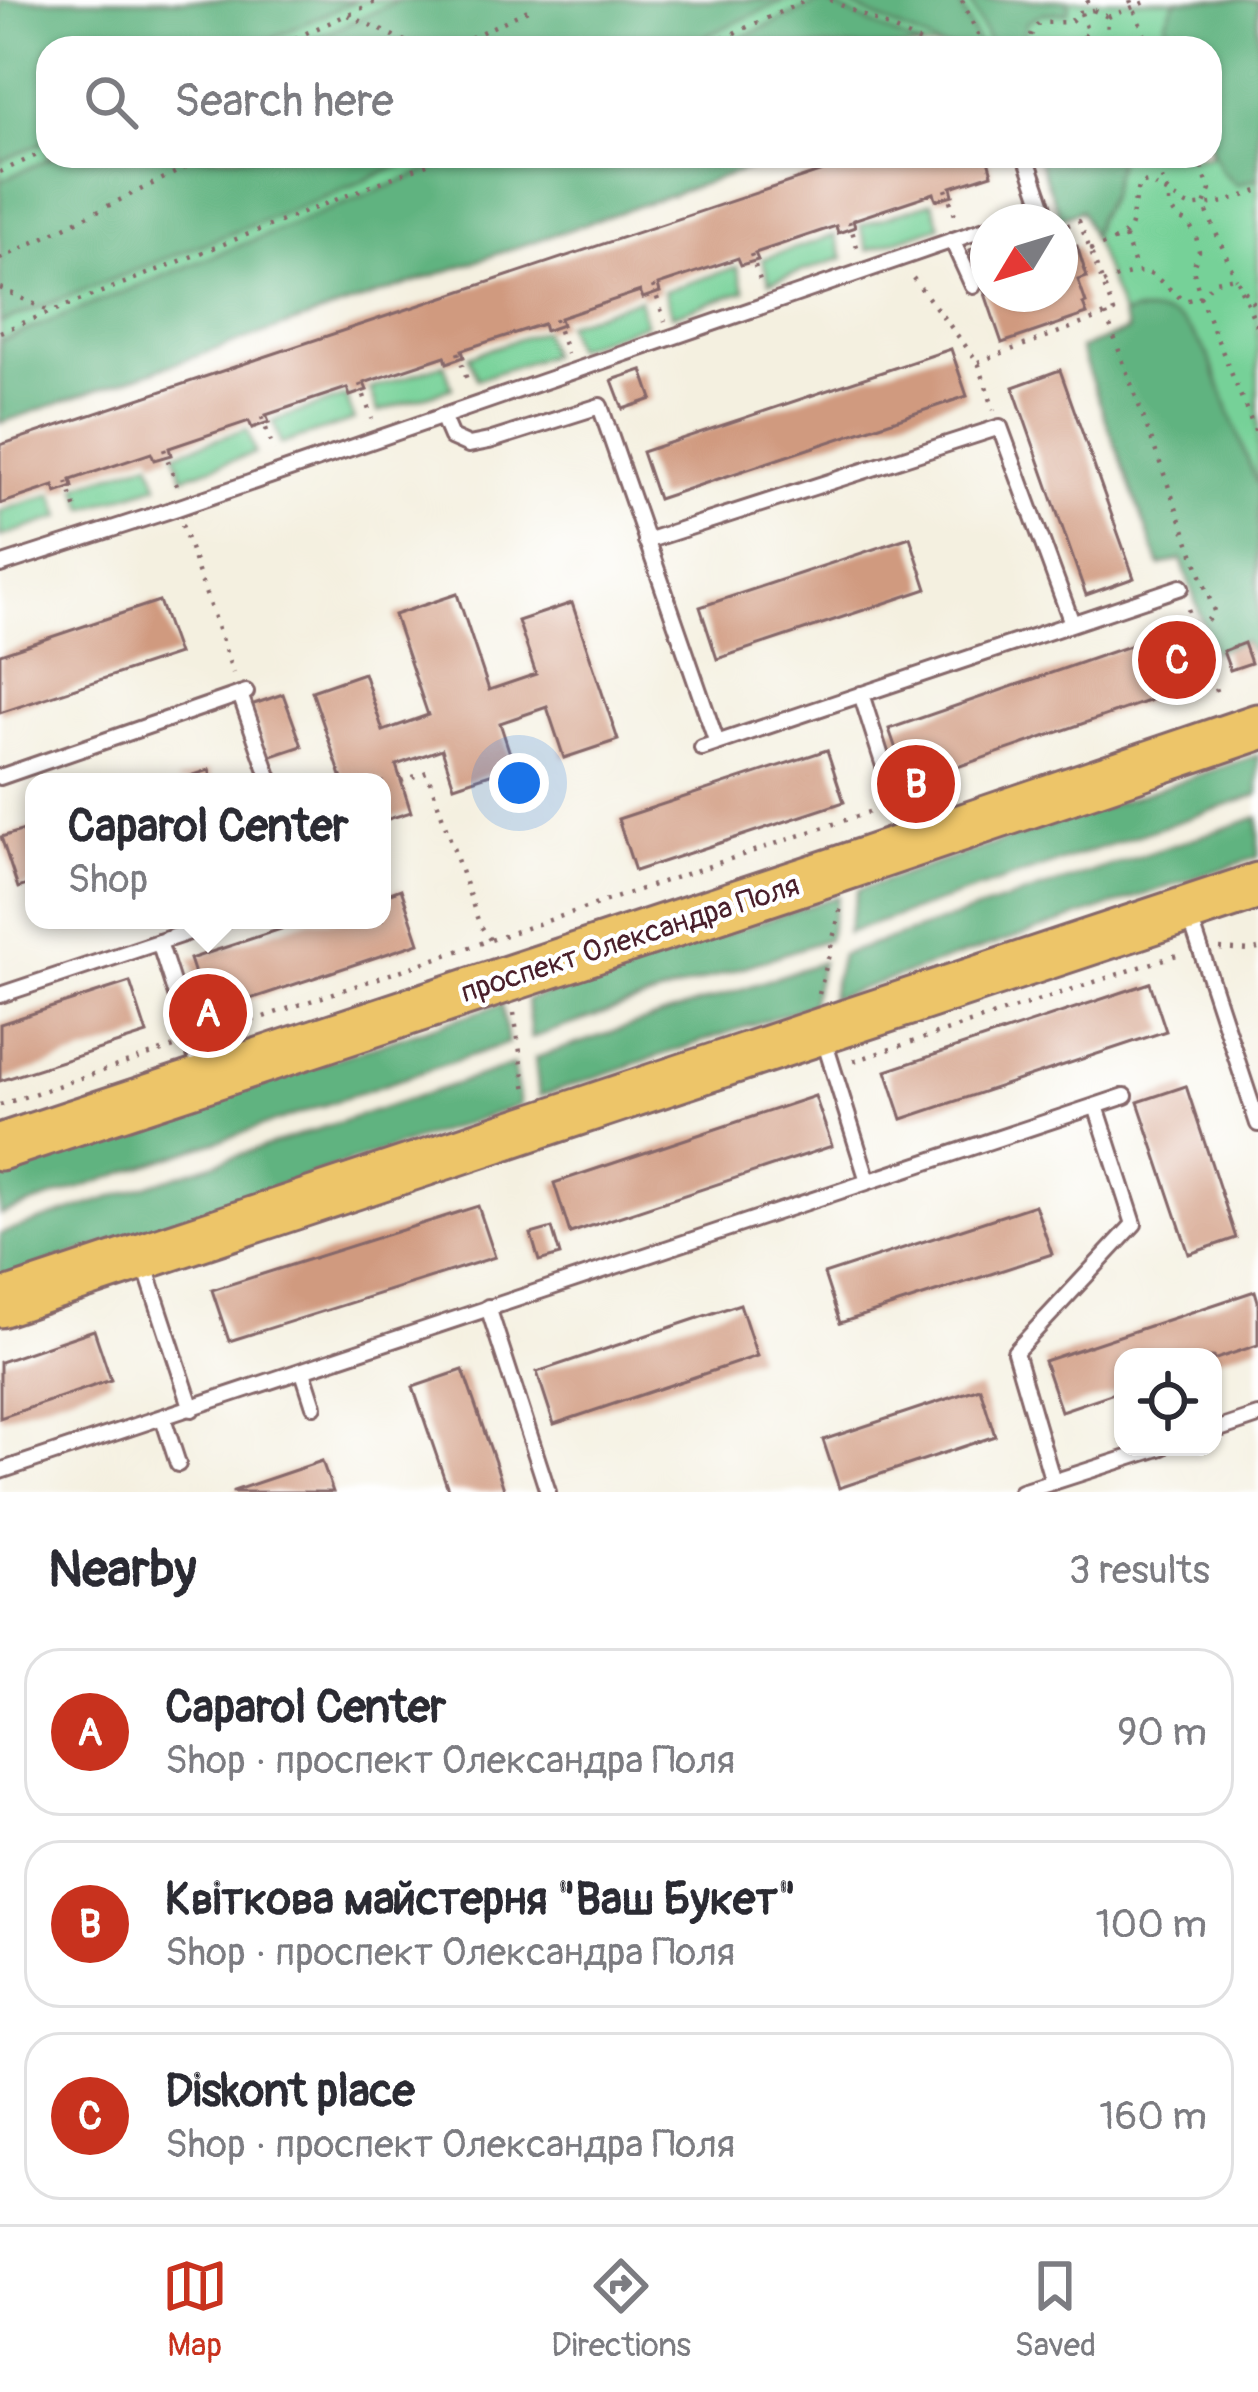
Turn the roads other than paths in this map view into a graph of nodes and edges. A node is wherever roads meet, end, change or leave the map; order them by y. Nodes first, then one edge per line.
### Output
1 (1030, 168) edge
2 (1043, 204) edge
3 (970, 234) edge
4 (957, 238) junction
5 (970, 277) edge
6 (442, 416) junction
7 (646, 541) junction
8 (0, 565) edge
9 (1180, 587) road end
10 (1072, 623) junction
11 (861, 694) junction
12 (1258, 727) edge
13 (268, 773) edge
14 (0, 777) edge
15 (902, 824) junction
16 (1258, 886) edge
17 (1188, 909) junction
18 (198, 929) edge
19 (159, 942) junction
20 (0, 995) edge
21 (818, 1021) junction
22 (197, 1061) junction
23 (1258, 1071) edge
24 (1242, 1076) junction
25 (1125, 1096) dead end
26 (1096, 1106) junction
27 (1258, 1124) edge
28 (0, 1147) edge
29 (868, 1180) junction
30 (142, 1256) junction
31 (0, 1304) edge
32 (488, 1307) junction
33 (303, 1372) junction
34 (314, 1406) dead end
35 (192, 1409) junction
36 (1258, 1416) edge
37 (164, 1418) junction
38 (1222, 1428) edge
39 (1134, 1456) edge
40 (178, 1464) dead end
41 (0, 1471) edge
42 (1053, 1482) junction
43 (548, 1492) edge
44 (1021, 1492) edge

1 - 2 lane
3 - 4 lane
4 - 5 lane
4 - 6 lane
6 - 7 lane
6 - 8 lane
7 - 10 lane
7 - 11 lane
9 - 10 lane
10 - 11 lane
11 - 15 lane
12 - 15 main road, проспект Олександра Поля
13 - 14 lane
15 - 22 main road, проспект Олександра Поля
16 - 17 main road
17 - 21 main road
17 - 24 lane
18 - 19 lane
19 - 20 lane
19 - 22 lane
21 - 29 lane
21 - 30 main road
22 - 28 main road, проспект Олександра Поля
23 - 24 lane
24 - 27 lane
25 - 26 lane
26 - 29 lane
26 - 42 lane
29 - 32 lane
30 - 31 main road
30 - 35 lane
32 - 33 lane
32 - 43 lane
33 - 34 lane
33 - 35 lane
35 - 37 lane
36 - 38 lane
37 - 40 lane
37 - 41 lane
39 - 42 lane
42 - 44 lane

